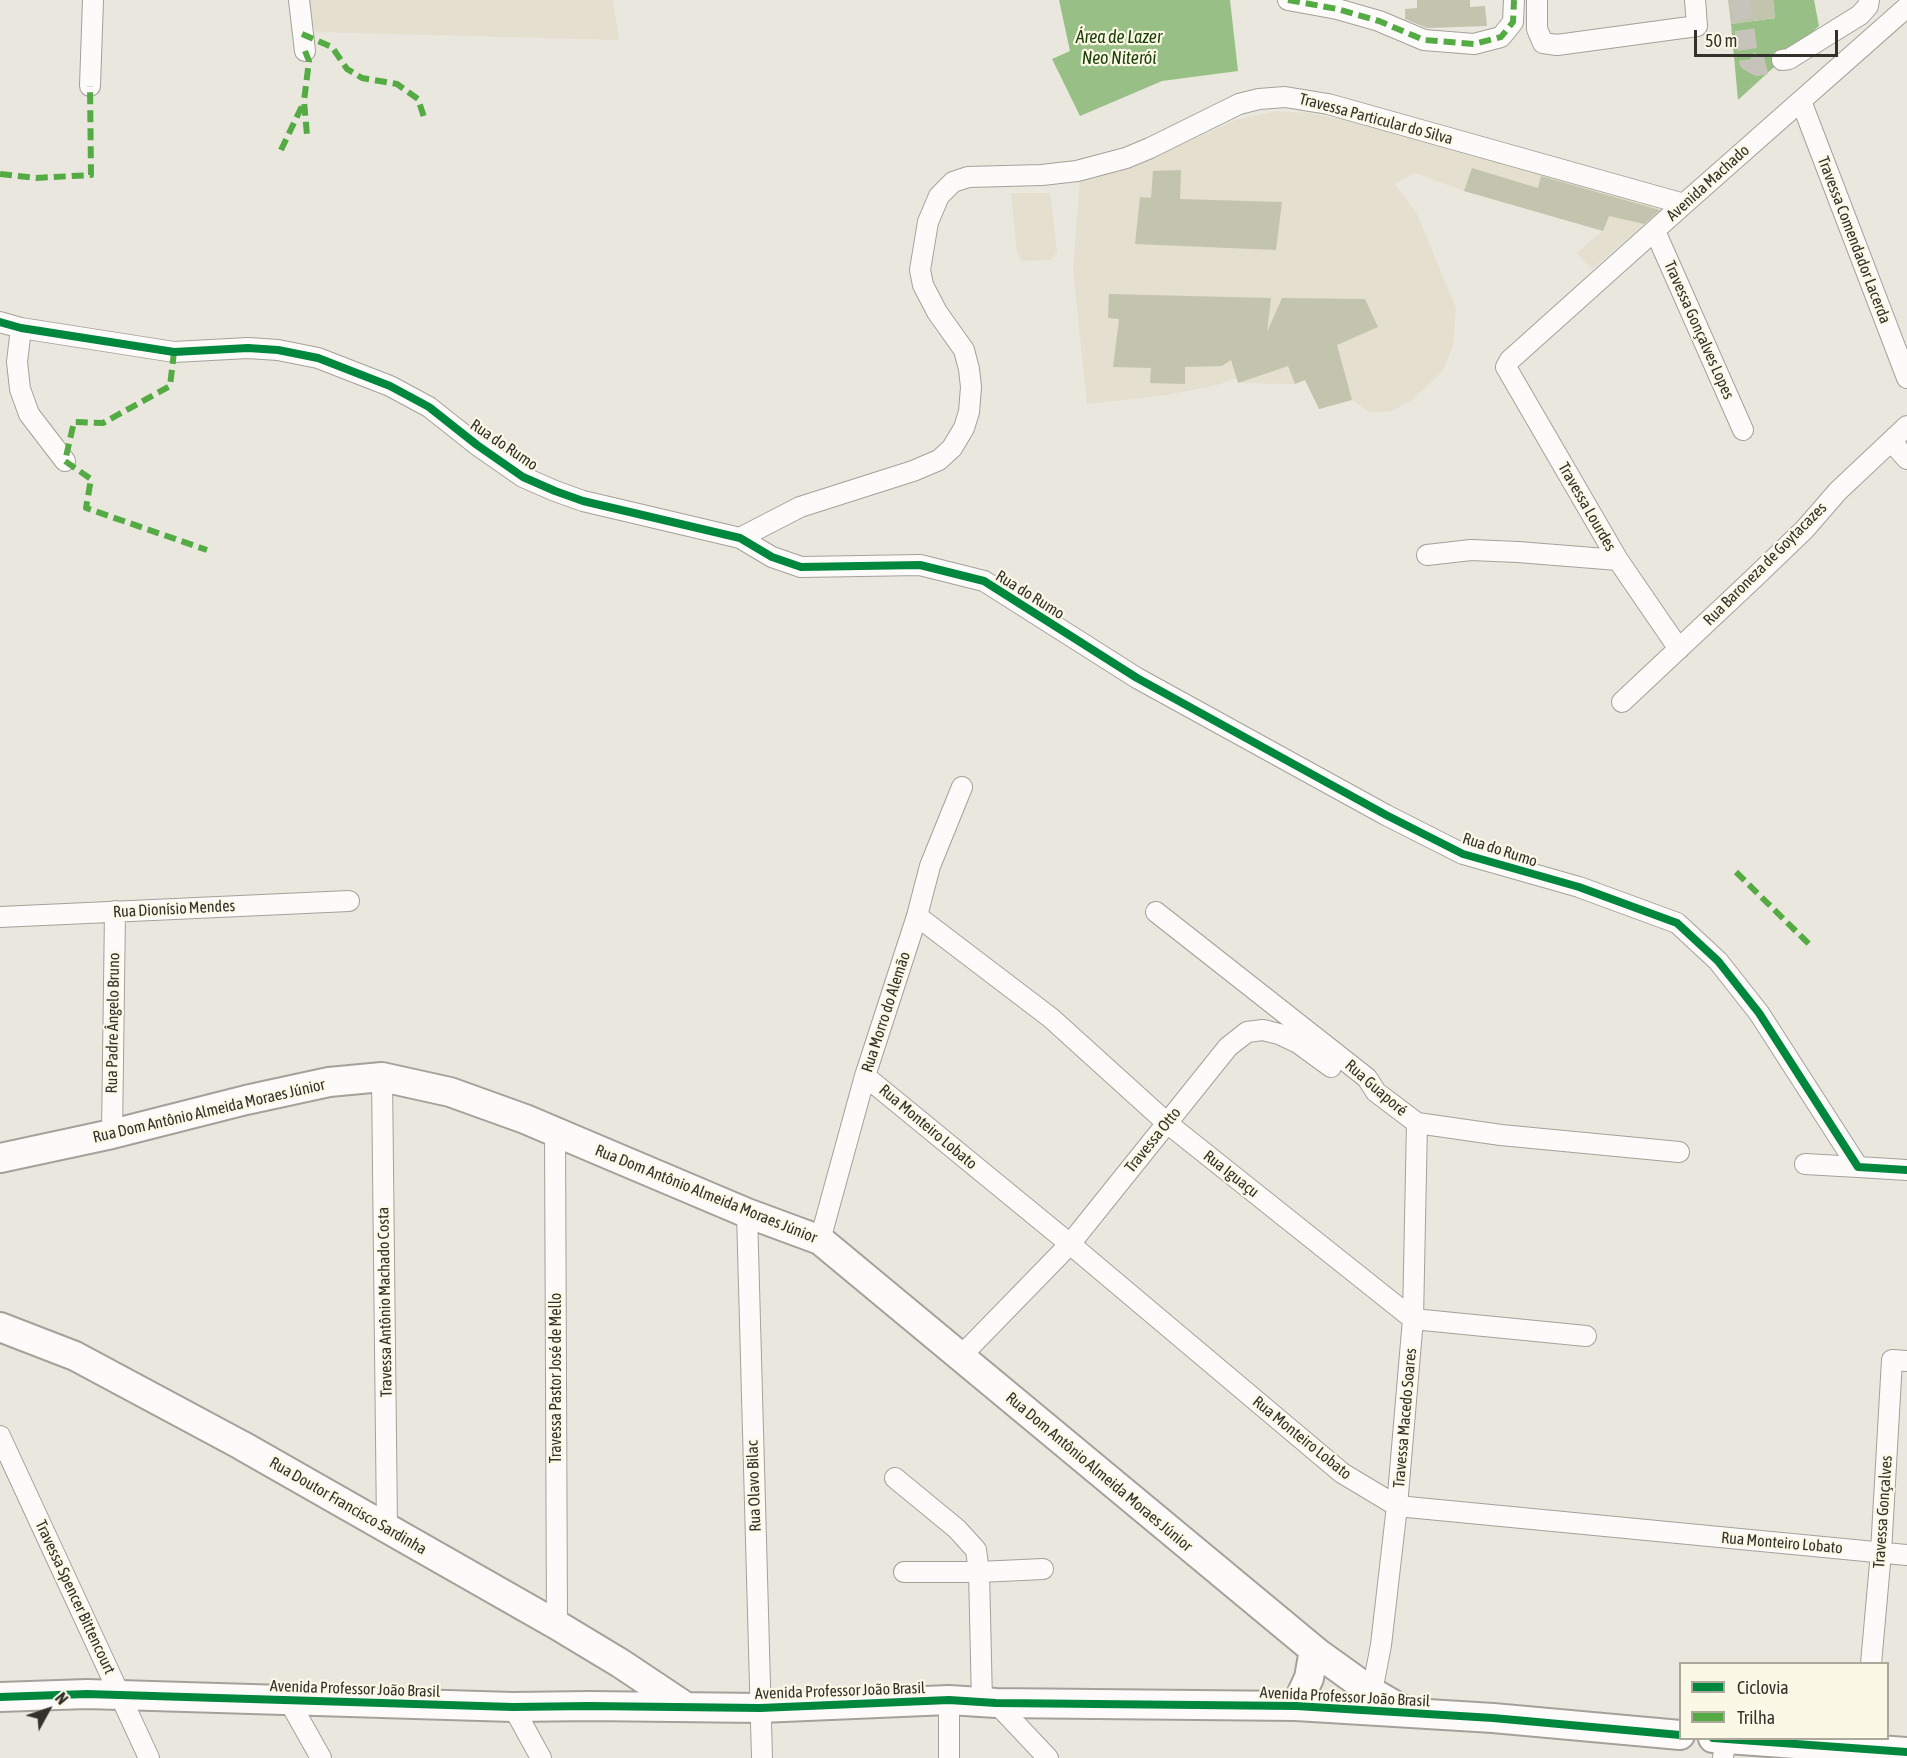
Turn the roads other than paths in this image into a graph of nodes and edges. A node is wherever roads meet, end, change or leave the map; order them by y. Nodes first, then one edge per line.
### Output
1 (93, 0) edge
2 (300, 0) edge
3 (1288, 0) edge
4 (1514, 0) edge
5 (1537, 0) edge
6 (1695, 0) edge
7 (1869, 0) edge
8 (1907, 6) edge
9 (305, 51) dead end
10 (1782, 60) tunnel mouth
11 (90, 86) dead end
12 (1801, 101) junction
13 (1684, 204) junction
14 (1655, 231) junction
15 (0, 322) edge
16 (21, 328) junction
17 (1510, 360) joint
18 (1907, 378) edge
19 (1907, 426) edge
20 (1743, 430) dead end
21 (1891, 441) junction
22 (1907, 459) edge
23 (65, 461) dead end
24 (740, 538) junction
25 (1427, 555) dead end
26 (1618, 560) junction
27 (1679, 649) junction
28 (1622, 702) dead end
29 (963, 787) dead end
30 (349, 901) dead end
31 (115, 911) junction
32 (1156, 912) dead end
33 (916, 916) junction
34 (0, 917) edge
35 (866, 1076) junction
36 (382, 1077) junction
37 (1376, 1092) junction
38 (1167, 1123) junction
39 (1417, 1123) junction
40 (555, 1131) junction
41 (112, 1134) junction
42 (1679, 1152) dead end
43 (0, 1158) edge
44 (1805, 1164) dead end
45 (1858, 1167) junction
46 (1907, 1170) edge
47 (747, 1213) junction
48 (820, 1240) junction
49 (1070, 1244) junction
50 (1413, 1318) junction
51 (0, 1327) edge
52 (1586, 1335) dead end
53 (961, 1356) junction
54 (1899, 1360) edge
55 (0, 1436) edge
56 (895, 1478) dead end
57 (1397, 1506) junction
58 (387, 1528) junction
59 (1881, 1552) junction
60 (1907, 1555) edge
61 (1043, 1569) dead end
62 (904, 1572) dead end
63 (979, 1572) junction
64 (557, 1625) junction
65 (1314, 1650) junction
66 (1871, 1662) edge
67 (122, 1696) junction
68 (0, 1697) edge
69 (949, 1700) junction
70 (289, 1701) junction
71 (1370, 1701) junction
72 (989, 1702) junction
73 (1296, 1706) junction
74 (513, 1707) junction
75 (686, 1707) junction
76 (760, 1708) junction
77 (1410, 1714) joint
78 (1679, 1736) edge
79 (1864, 1743) edge
80 (1720, 1745) edge
81 (1907, 1752) edge
82 (149, 1758) edge
83 (321, 1758) edge
84 (542, 1758) edge
85 (762, 1758) edge
86 (949, 1758) edge
87 (1048, 1758) edge

1 - 11 street
2 - 9 street
3 - 4 street
5 - 6 street
7 - 10 street
8 - 12 street, Avenida Machado
12 - 13 street, Avenida Machado
12 - 18 street, Travessa Comendador Lacerda
13 - 14 street, Avenida Machado
13 - 24 street, Travessa Particular do Silva
14 - 17 street, Avenida Machado
14 - 20 street, Travessa Gonçalves Lopes
15 - 16 street, Rua do Rumo
16 - 23 street
16 - 24 street, Rua do Rumo
17 - 26 street, Travessa Lourdes
19 - 21 street, Rua Baroneza de Goytacazes
21 - 22 street
21 - 27 street, Rua Baroneza de Goytacazes
24 - 45 street, Rua do Rumo
25 - 26 street
26 - 27 street, Travessa Lourdes
27 - 28 street, Rua Baroneza de Goytacazes
29 - 33 street, Rua Morro do Alemão
30 - 31 street, Rua Dionísio Mendes
31 - 34 street, Rua Dionísio Mendes
31 - 41 street, Rua Padre Ângelo Bruno
32 - 37 street, Rua Guaporé
33 - 35 street, Rua Morro do Alemão
33 - 38 street, Rua Iguaçu
35 - 48 street, Rua Morro do Alemão
35 - 49 street, Rua Monteiro Lobato
36 - 40 main road, Rua Dom Antônio Almeida Moraes Júnior
36 - 41 main road, Rua Dom Antônio Almeida Moraes Júnior
36 - 58 street, Travessa Antônio Machado Costa
37 - 38 street, Travessa Otto
37 - 39 street, Rua Guaporé
38 - 49 street, Travessa Otto
38 - 50 street, Rua Iguaçu
39 - 42 street, Rua Guaporé
39 - 50 street, Travessa Macedo Soares
40 - 47 main road, Rua Dom Antônio Almeida Moraes Júnior
40 - 64 street, Travessa Pastor José de Mello
41 - 43 main road, Rua Dom Antônio Almeida Moraes Júnior
44 - 45 street
45 - 46 street
47 - 48 main road, Rua Dom Antônio Almeida Moraes Júnior
47 - 76 street, Rua Olavo Bilac
48 - 53 main road, Rua Dom Antônio Almeida Moraes Júnior
49 - 53 street, Travessa Otto
49 - 57 street, Rua Monteiro Lobato
50 - 52 street
50 - 57 street, Travessa Macedo Soares
51 - 58 main road, Rua Doutor Francisco Sardinha
53 - 65 main road, Rua Dom Antônio Almeida Moraes Júnior
54 - 59 street, Travessa Gonçalves
55 - 67 street, Travessa Spencer Bittencourt
56 - 63 street
57 - 59 street, Rua Monteiro Lobato
57 - 71 street, Travessa Macedo Soares
58 - 64 main road, Rua Doutor Francisco Sardinha
59 - 60 street, Rua Monteiro Lobato
59 - 66 street, Travessa Gonçalves
61 - 63 street
62 - 63 street
63 - 72 street
64 - 75 main road, Rua Doutor Francisco Sardinha
65 - 71 main road, Rua Dom Antônio Almeida Moraes Júnior
65 - 73 main road
67 - 68 main road, Avenida Professor João Brasil
67 - 70 main road, Avenida Professor João Brasil
67 - 82 street, Travessa Spencer Bittencourt
69 - 72 main road, Avenida Professor João Brasil
69 - 76 main road, Avenida Professor João Brasil
69 - 86 street
70 - 74 main road, Avenida Professor João Brasil
70 - 83 street
71 - 73 main road, Avenida Professor João Brasil
71 - 77 main road, Rua Dom Antônio Almeida Moraes Júnior
72 - 73 main road, Avenida Professor João Brasil
72 - 87 street
74 - 75 main road, Avenida Professor João Brasil
74 - 84 street
75 - 76 main road, Avenida Professor João Brasil
76 - 85 street, Rua Olavo Bilac
77 - 78 main road, Avenida Professor João Brasil
79 - 80 main road
79 - 81 main road

